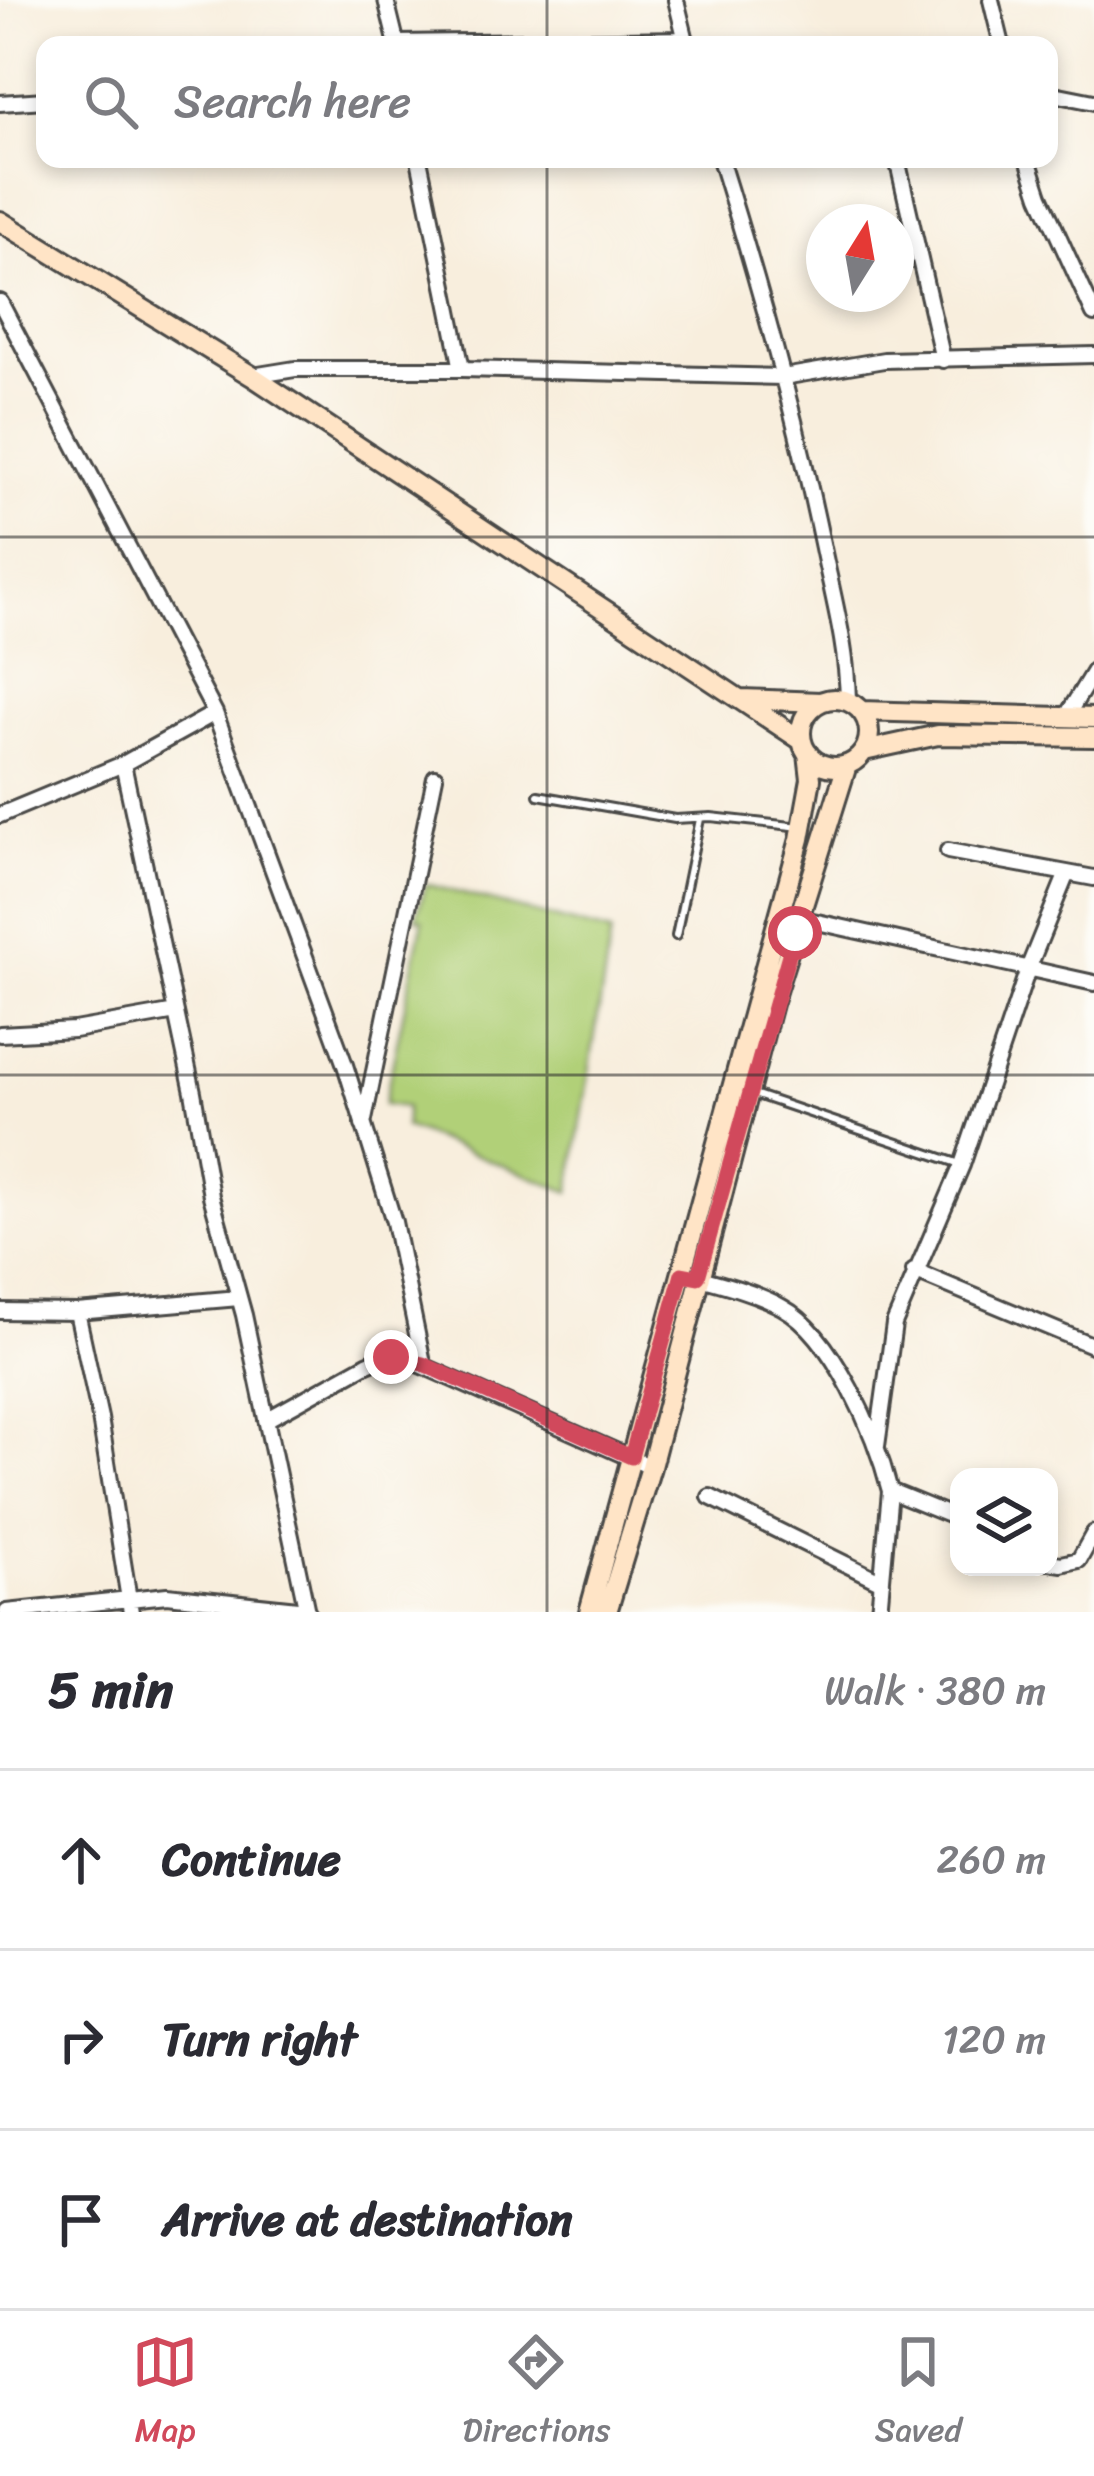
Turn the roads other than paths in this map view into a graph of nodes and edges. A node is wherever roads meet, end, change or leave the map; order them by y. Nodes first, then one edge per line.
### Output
1 (386, 0) edge
2 (676, 0) edge
3 (991, 0) edge
4 (394, 36) edge
5 (685, 36) edge
6 (1000, 36) edge
7 (1058, 95) edge
8 (36, 101) edge
9 (1094, 102) edge
10 (0, 103) edge
11 (421, 168) edge
12 (723, 168) edge
13 (899, 168) edge
14 (1031, 168) edge
15 (0, 221) edge
16 (0, 302) edge
17 (1094, 314) edge
18 (1094, 355) edge
19 (943, 360) junction
20 (462, 369) junction
21 (252, 376) junction
22 (783, 377) junction
23 (1094, 671) edge
24 (740, 699) junction
25 (820, 702) junction
26 (854, 706) junction
27 (215, 713) junction
28 (1066, 718) junction
29 (1094, 718) edge
30 (1094, 737) edge
31 (804, 747) junction
32 (864, 751) junction
33 (123, 764) junction
34 (847, 765) junction
35 (435, 777) dead end
36 (538, 795) dead end
37 (0, 815) edge
38 (700, 819) junction
39 (802, 827) junction
40 (948, 851) dead end
41 (1067, 873) junction
42 (1094, 878) edge
43 (799, 918) junction
44 (676, 936) dead end
45 (1028, 969) junction
46 (1094, 983) edge
47 (176, 1012) junction
48 (1, 1030) edge
49 (748, 1092) junction
50 (362, 1130) junction
51 (962, 1165) junction
52 (914, 1271) junction
53 (690, 1275) junction
54 (239, 1298) junction
55 (0, 1311) edge
56 (77, 1312) junction
57 (1094, 1346) edge
58 (423, 1364) junction
59 (266, 1420) junction
60 (877, 1446) junction
61 (631, 1457) junction
62 (651, 1467) junction
63 (890, 1491) junction
64 (710, 1497) dead end
65 (950, 1515) edge
66 (1094, 1533) edge
67 (1058, 1564) edge
68 (882, 1582) junction
69 (130, 1604) edge
70 (307, 1611) edge
71 (7, 1612) edge
72 (589, 1612) edge
73 (607, 1612) edge
74 (879, 1612) edge

1 - 4 street
2 - 5 street
3 - 6 street
7 - 9 street
8 - 10 street
11 - 20 street
12 - 22 street
13 - 19 street
14 - 17 street
15 - 21 main road
16 - 27 street
18 - 19 street
19 - 22 street
20 - 21 street
20 - 22 street
21 - 24 main road
22 - 26 street
23 - 28 street
24 - 25 main road
24 - 31 main road
25 - 26 main road
25 - 31 main road
26 - 28 main road
26 - 32 main road
27 - 33 street
27 - 50 street
28 - 29 main road
30 - 32 main road
31 - 34 main road
31 - 39 main road
32 - 34 main road
33 - 37 street
33 - 47 street
34 - 43 main road
35 - 50 street
36 - 38 lane
38 - 39 lane
38 - 44 lane
39 - 53 main road
40 - 41 street
41 - 42 street
41 - 45 street
43 - 45 street
43 - 49 main road
45 - 46 street
45 - 51 street
47 - 48 street
47 - 54 street
49 - 51 lane
49 - 53 main road
50 - 58 street
51 - 52 street
52 - 57 street
52 - 60 street
53 - 60 street
53 - 61 main road
53 - 62 main road
54 - 56 street
54 - 59 street
55 - 56 street
56 - 69 street
58 - 59 street
58 - 61 street
59 - 70 street
60 - 63 street
61 - 62 street
61 - 72 main road
62 - 73 main road
63 - 65 street
63 - 68 street
64 - 68 street
66 - 67 street
68 - 74 street
69 - 70 street
69 - 71 street

